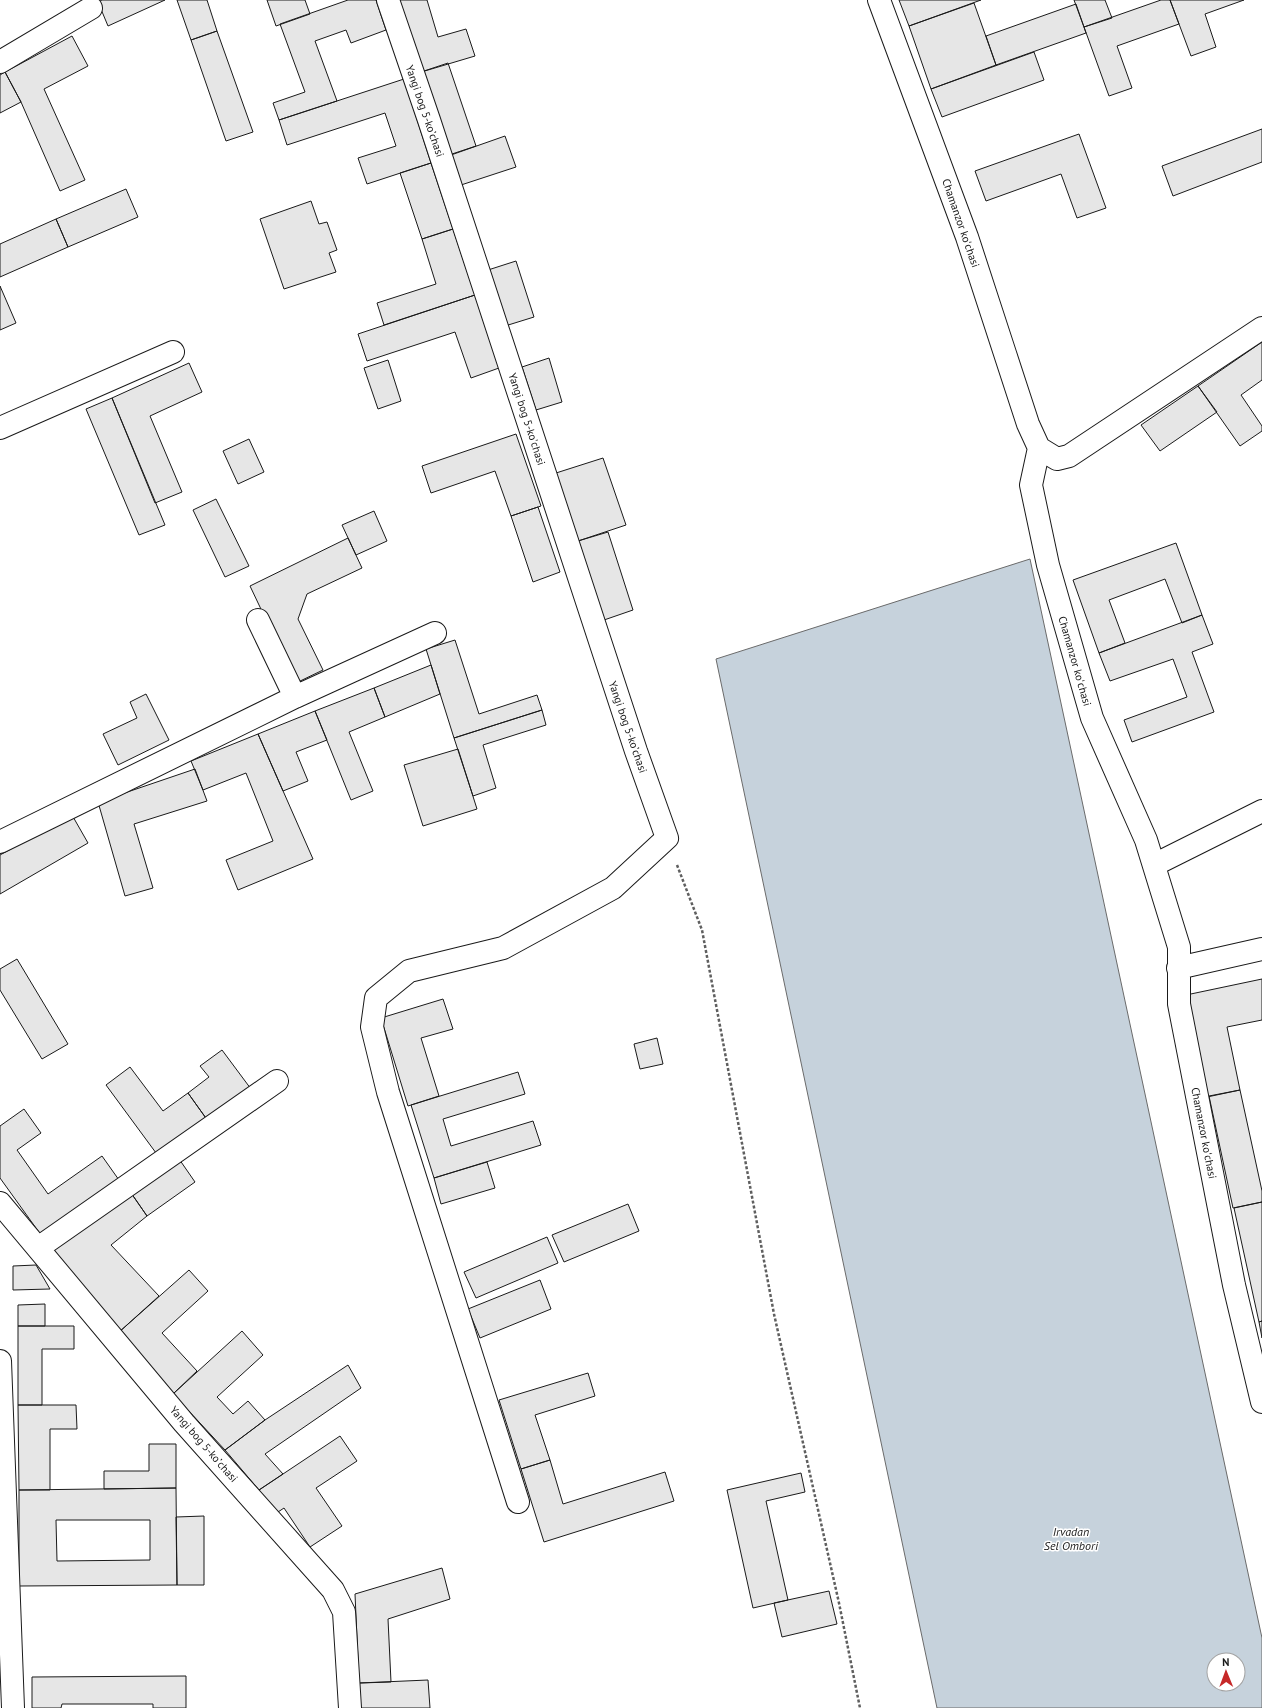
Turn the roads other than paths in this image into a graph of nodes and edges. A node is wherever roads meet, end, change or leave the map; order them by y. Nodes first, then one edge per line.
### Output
1 (388, 0) edge
2 (880, 0) edge
3 (91, 8) dead end
4 (0, 62) edge
5 (1262, 328) edge
6 (173, 352) dead end
7 (0, 428) edge
8 (1039, 448) junction
9 (258, 620) dead end
10 (435, 633) dead end
11 (296, 696) junction
12 (1262, 811) edge
13 (0, 842) edge
14 (1154, 865) junction
15 (1262, 949) edge
16 (1178, 968) junction
17 (277, 1081) dead end
18 (0, 1203) edge
19 (38, 1248) junction
20 (0, 1361) edge
21 (1262, 1402) edge
22 (518, 1502) dead end
23 (13, 1708) edge
24 (350, 1708) edge

1 - 22 street, Yangi bog 5-koʼchasi
2 - 8 street, Chamanzor koʻchasi
3 - 4 street
5 - 8 street
6 - 7 street
8 - 14 street, Chamanzor koʻchasi
9 - 11 street
10 - 11 street
11 - 13 street
12 - 14 street
14 - 16 street, Chamanzor koʻchasi
15 - 16 street
16 - 21 street, Chamanzor koʻchasi
17 - 19 street
18 - 19 street, Yangi bog 5-koʼchasi
19 - 24 street, Yangi bog 5-koʼchasi
20 - 23 street

